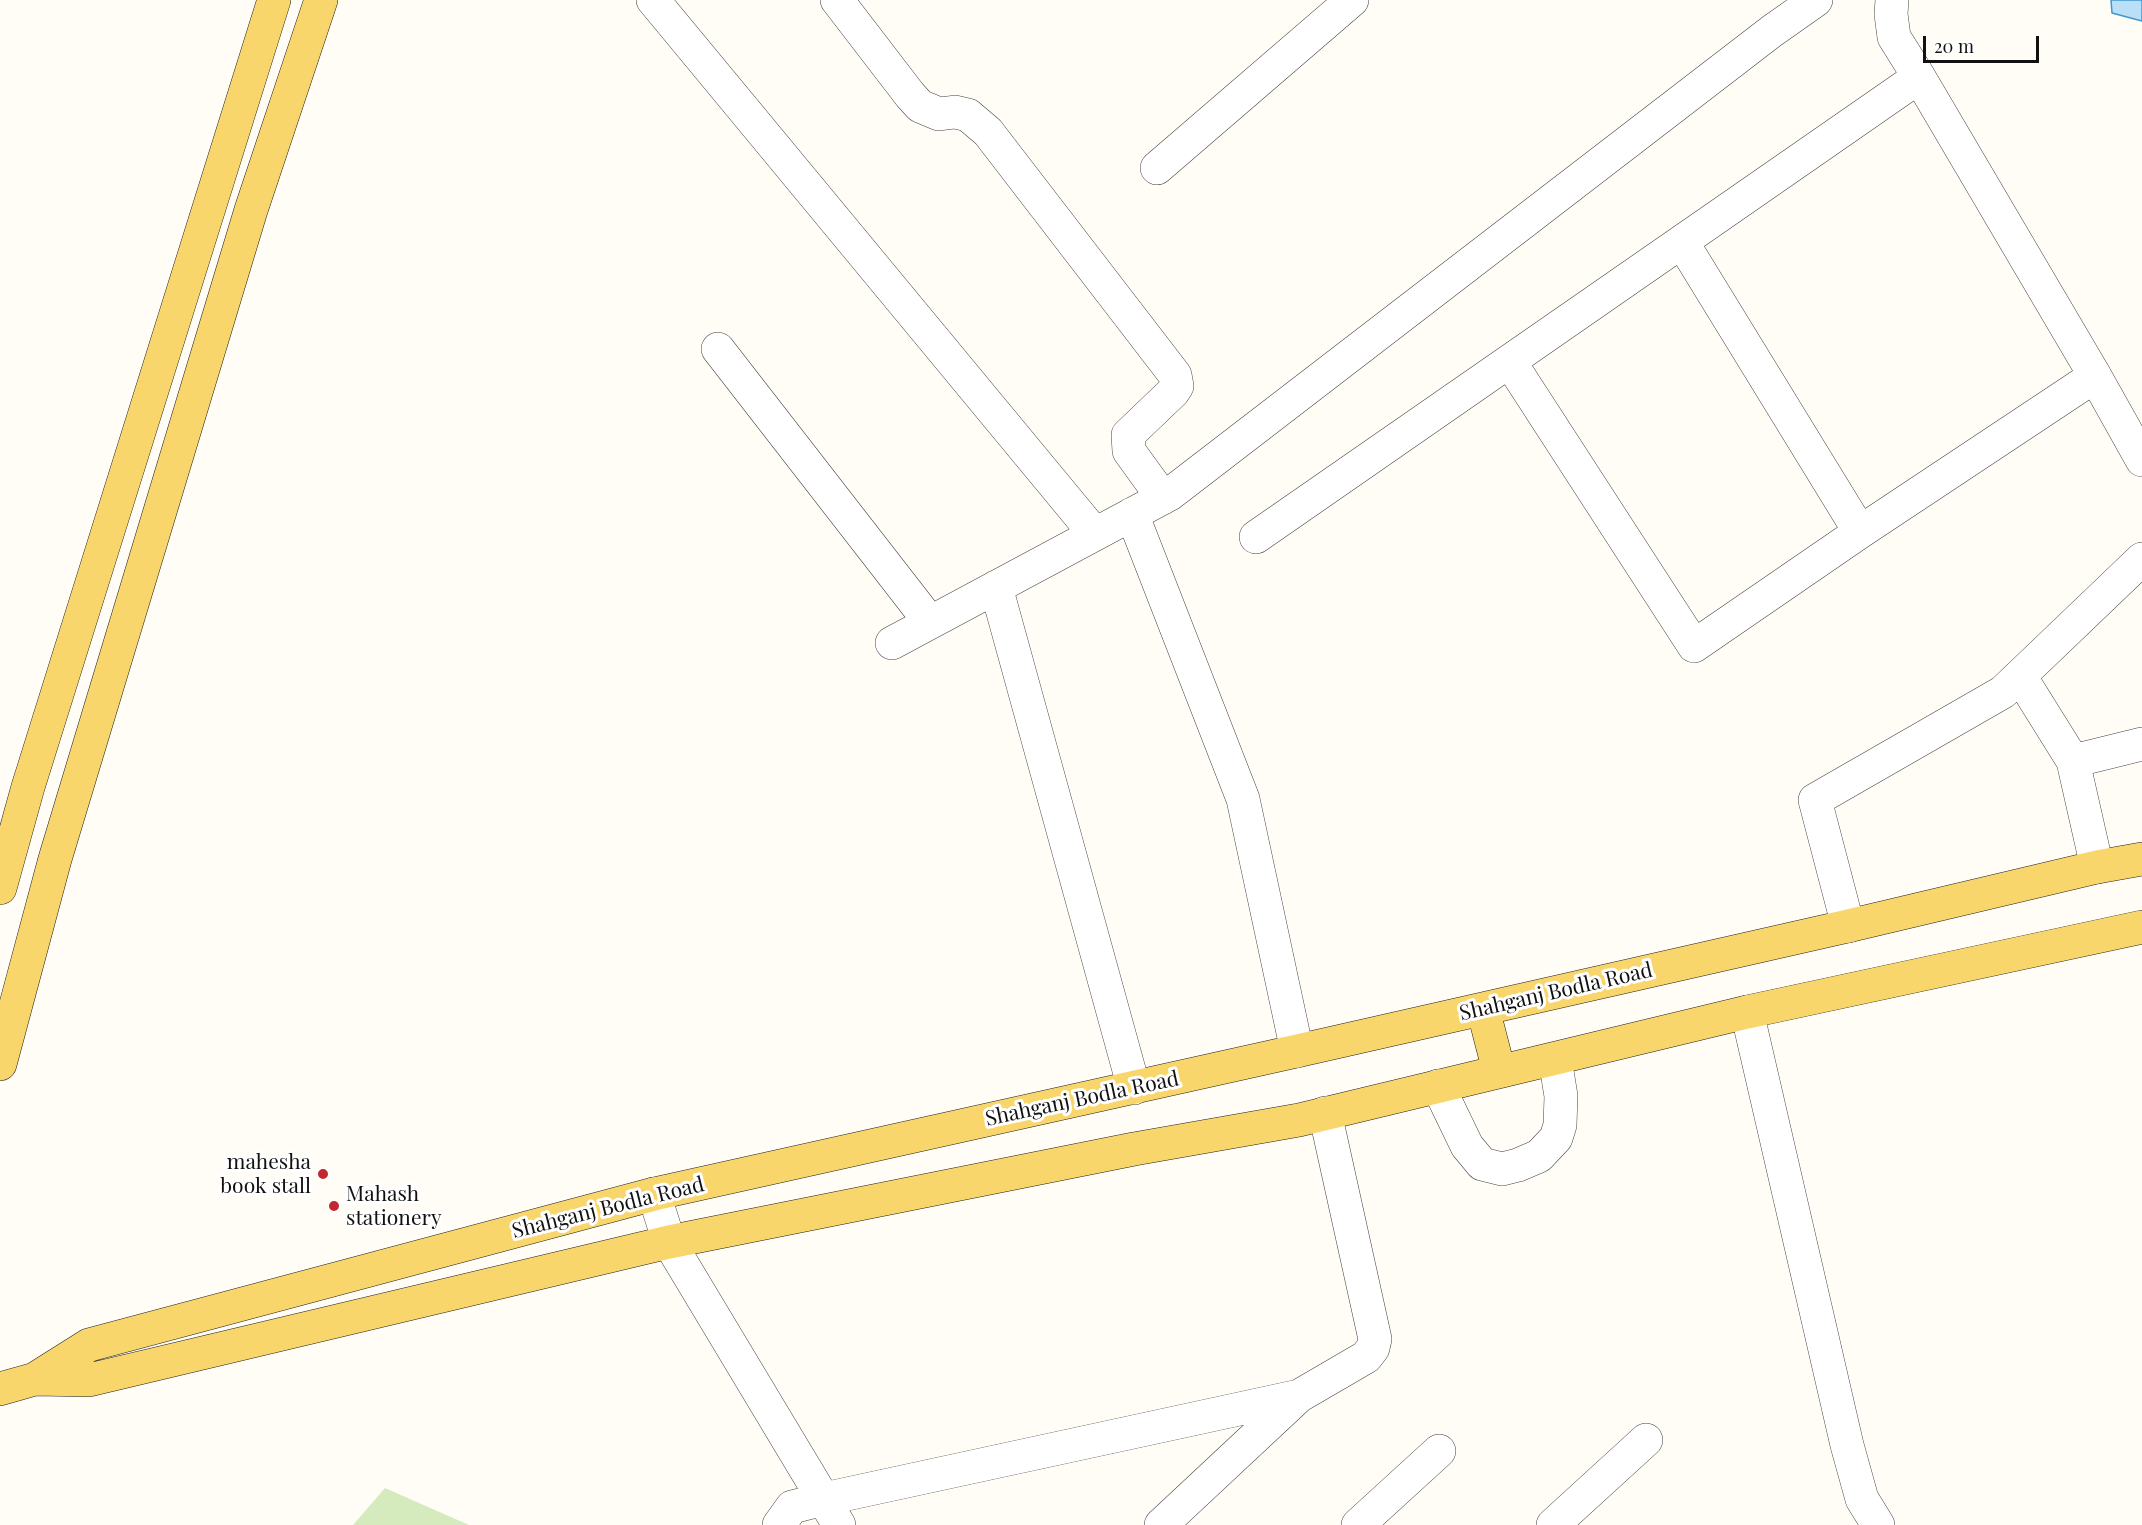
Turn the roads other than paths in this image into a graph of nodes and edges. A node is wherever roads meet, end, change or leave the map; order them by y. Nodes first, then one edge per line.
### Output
1 (274, 0) edge
2 (321, 0) edge
3 (653, 0) edge
4 (837, 0) edge
5 (1352, 0) edge
6 (1816, 0) edge
7 (1892, 0) edge
8 (1919, 77) junction
9 (1156, 168) dead end
10 (1682, 242) junction
11 (718, 349) dead end
12 (1509, 362) junction
13 (2095, 376) junction
14 (2142, 460) edge
15 (1163, 498) junction
16 (1132, 514) junction
17 (1860, 532) junction
18 (1095, 534) junction
19 (1256, 537) dead end
20 (2142, 559) edge
21 (996, 587) junction
22 (930, 622) junction
23 (892, 643) dead end
24 (2020, 676) junction
25 (2142, 744) edge
26 (2073, 761) junction
27 (5, 848) edge
28 (2142, 859) edge
29 (2097, 867) junction
30 (0, 888) edge
31 (1848, 926) junction
32 (2142, 927) edge
33 (1483, 1009) junction
34 (1746, 1012) junction
35 (1297, 1051) junction
36 (1555, 1059) junction
37 (0, 1064) edge
38 (1499, 1071) junction
39 (1438, 1086) junction
40 (1134, 1088) junction
41 (1325, 1113) junction
42 (654, 1194) junction
43 (669, 1242) junction
44 (35, 1379) junction
45 (0, 1389) edge
46 (1299, 1396) junction
47 (1646, 1440) dead end
48 (1439, 1451) dead end
49 (832, 1512) edge
50 (779, 1525) edge
51 (1161, 1525) edge
52 (1358, 1525) edge
53 (1553, 1525) edge
54 (1878, 1525) edge

1 - 27 main road
2 - 37 main road
3 - 18 street
4 - 15 street
5 - 9 street
6 - 15 street
7 - 8 street
8 - 10 street
8 - 13 street
10 - 12 street
10 - 17 street
11 - 22 street
12 - 17 street
12 - 19 street
13 - 14 street
13 - 17 street
15 - 16 street
16 - 18 street
16 - 35 street
18 - 21 street
20 - 24 street
21 - 22 street
21 - 40 street
22 - 23 street
24 - 26 street
24 - 31 street
25 - 26 street
26 - 29 street
27 - 30 main road
28 - 29 main road, Shahganj Bodla Road
29 - 31 main road, Shahganj Bodla Road
31 - 33 main road, Shahganj Bodla Road
32 - 34 main road, Shahganj Bodla Road
33 - 35 main road, Shahganj Bodla Road
33 - 38 main road
34 - 36 main road, Shahganj Bodla Road
34 - 54 street
35 - 40 main road, Shahganj Bodla Road
36 - 38 main road, Shahganj Bodla Road
36 - 39 street
38 - 39 main road, Shahganj Bodla Road
39 - 41 main road, Shahganj Bodla Road
40 - 42 main road, Shahganj Bodla Road
41 - 43 main road, Shahganj Bodla Road
41 - 46 street
42 - 43 street
42 - 44 main road, Shahganj Bodla Road
43 - 44 main road, Shahganj Bodla Road
43 - 49 street
44 - 45 main road, Shahganj Bodla Road
46 - 49 street
46 - 51 street
47 - 53 street
48 - 52 street
49 - 50 street

